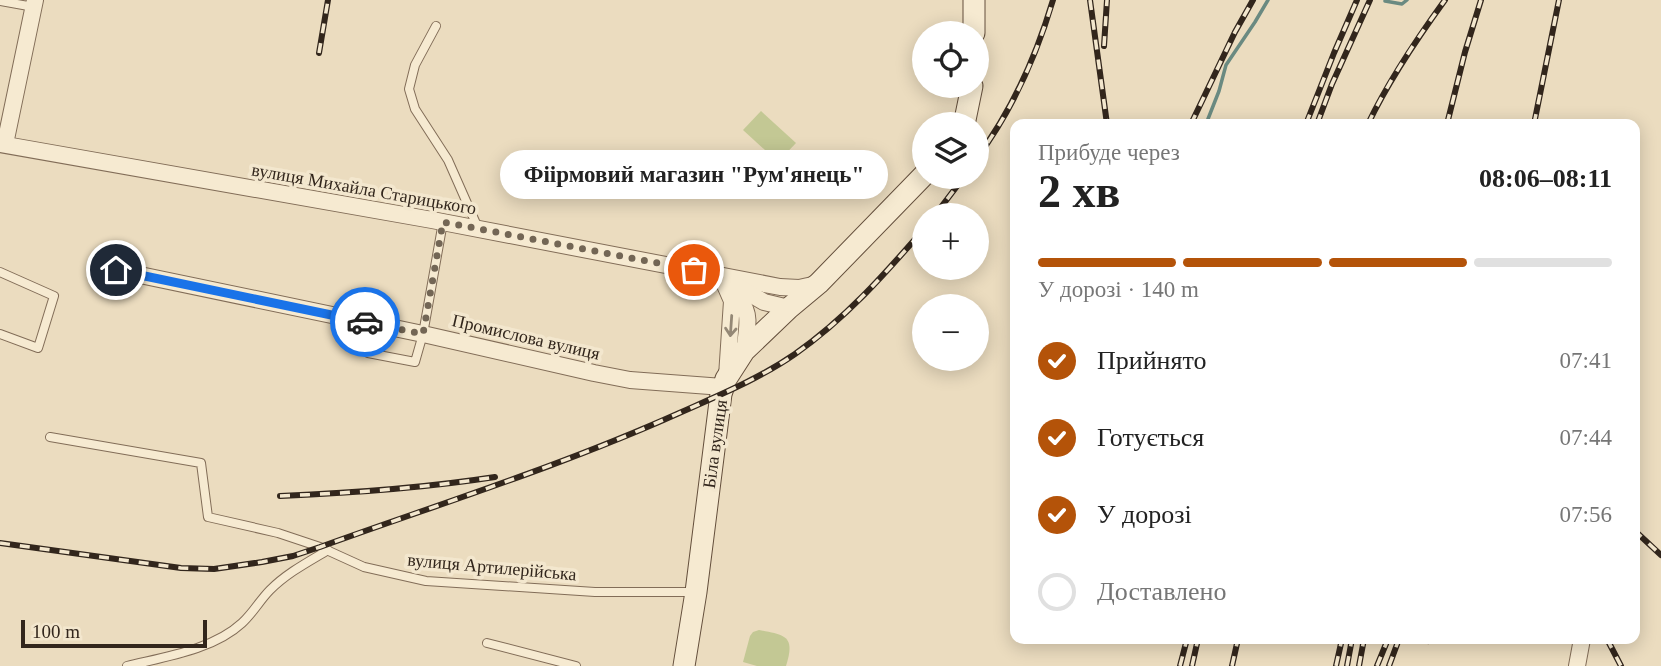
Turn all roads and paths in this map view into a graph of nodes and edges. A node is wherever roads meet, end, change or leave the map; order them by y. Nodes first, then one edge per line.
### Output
1 (974, 0) edge
2 (0, 1) edge
3 (34, 3) edge
4 (974, 21) edge
5 (436, 26) dead end
6 (2, 144) edge
7 (912, 187) edge
8 (443, 222) junction
9 (478, 228) junction
10 (116, 270) dead end
11 (0, 272) edge
12 (721, 276) junction
13 (819, 283) junction
14 (789, 308) junction
15 (0, 334) edge
16 (423, 334) junction
17 (744, 351) junction
18 (368, 353) dead end
19 (725, 383) junction
20 (50, 437) dead end
21 (328, 551) junction
22 (696, 592) junction
23 (487, 643) dead end
24 (1581, 644) edge
25 (127, 666) edge
26 (576, 666) edge
27 (684, 666) edge
28 (1577, 666) edge

1 - 4 street
2 - 3 lane
3 - 6 street
5 - 9 lane
6 - 8 street, вулиця Михайла Старицького
7 - 13 street, Біла вулиця
8 - 9 street, вулиця Михайла Старицького
8 - 16 lane
9 - 12 street, вулиця Михайла Старицького
10 - 16 street, Промислова вулиця
11 - 15 lane
12 - 13 street, вулиця Михайла Старицького
12 - 14 street, вулиця Михайла Старицького
12 - 17 street
12 -> 19 street
13 - 14 street, Біла вулиця
14 - 17 street, Біла вулиця
16 - 18 lane
16 - 19 street, Промислова вулиця
17 - 19 street, Біла вулиця
19 - 22 street, Біла вулиця
20 - 21 lane, вулиця Артилерійська
21 - 22 lane, вулиця Артилерійська
21 - 25 lane
22 - 27 street, Біла вулиця
23 - 26 lane
24 - 28 street

